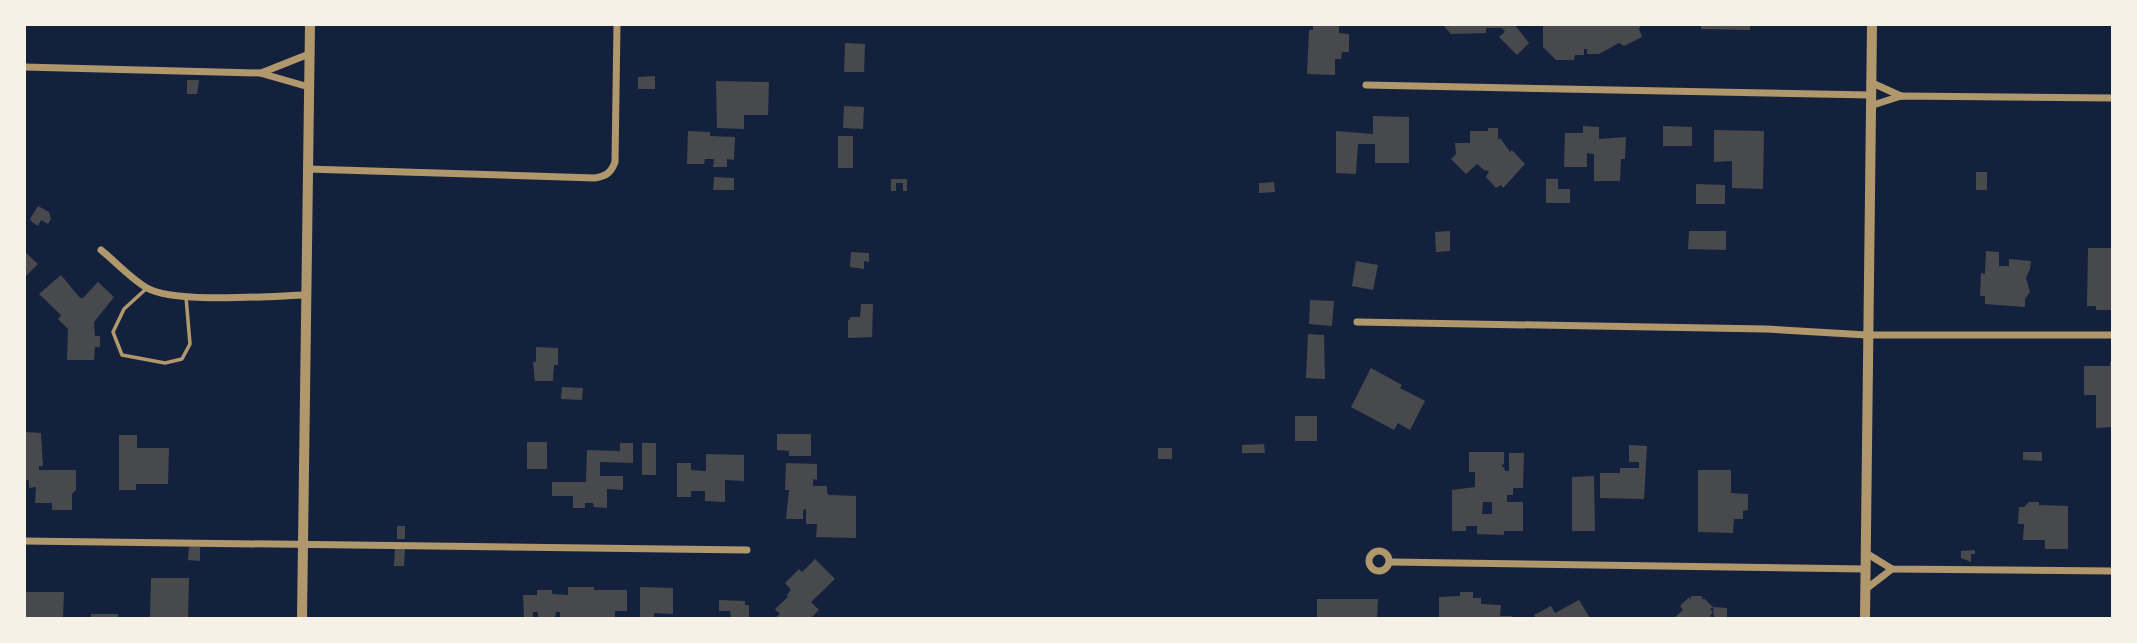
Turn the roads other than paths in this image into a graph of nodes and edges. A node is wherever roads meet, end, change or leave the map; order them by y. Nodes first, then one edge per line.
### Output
1 (310, 24) edge
2 (617, 24) edge
3 (1872, 24) edge
4 (309, 54) junction
5 (24, 67) edge
6 (260, 73) junction
7 (1871, 82) junction
8 (1366, 85) dead end
9 (309, 87) junction
10 (1901, 96) junction
11 (2112, 97) edge
12 (1870, 101) junction
13 (307, 169) junction
14 (101, 250) dead end
15 (147, 288) junction
16 (306, 295) junction
17 (186, 297) junction
18 (1357, 322) dead end
19 (1867, 335) junction
20 (2112, 335) edge
21 (24, 541) edge
22 (302, 545) junction
23 (747, 550) dead end
24 (1866, 553) junction
25 (1390, 562) dead end
26 (1866, 569) junction
27 (1892, 569) junction
28 (2112, 571) edge
29 (1866, 589) junction
30 (302, 618) edge
31 (1865, 618) edge

1 - 4 street
2 - 13 street
3 - 7 street
4 - 6 street
4 - 9 street
5 - 6 street
6 - 9 street
7 - 10 street
7 - 12 street
8 - 12 street
9 - 13 street
10 - 11 street
10 - 12 street
12 - 19 street
13 - 16 street
14 - 15 street
15 - 17 street
15 - 17 lane
16 - 17 street
16 - 22 street
18 - 19 street
19 - 20 street
19 - 24 street
21 - 22 street
22 - 23 street
22 - 30 street
24 - 26 street
24 - 27 street
25 - 26 street
26 - 29 street
27 - 28 street
27 - 29 street
29 - 31 street

